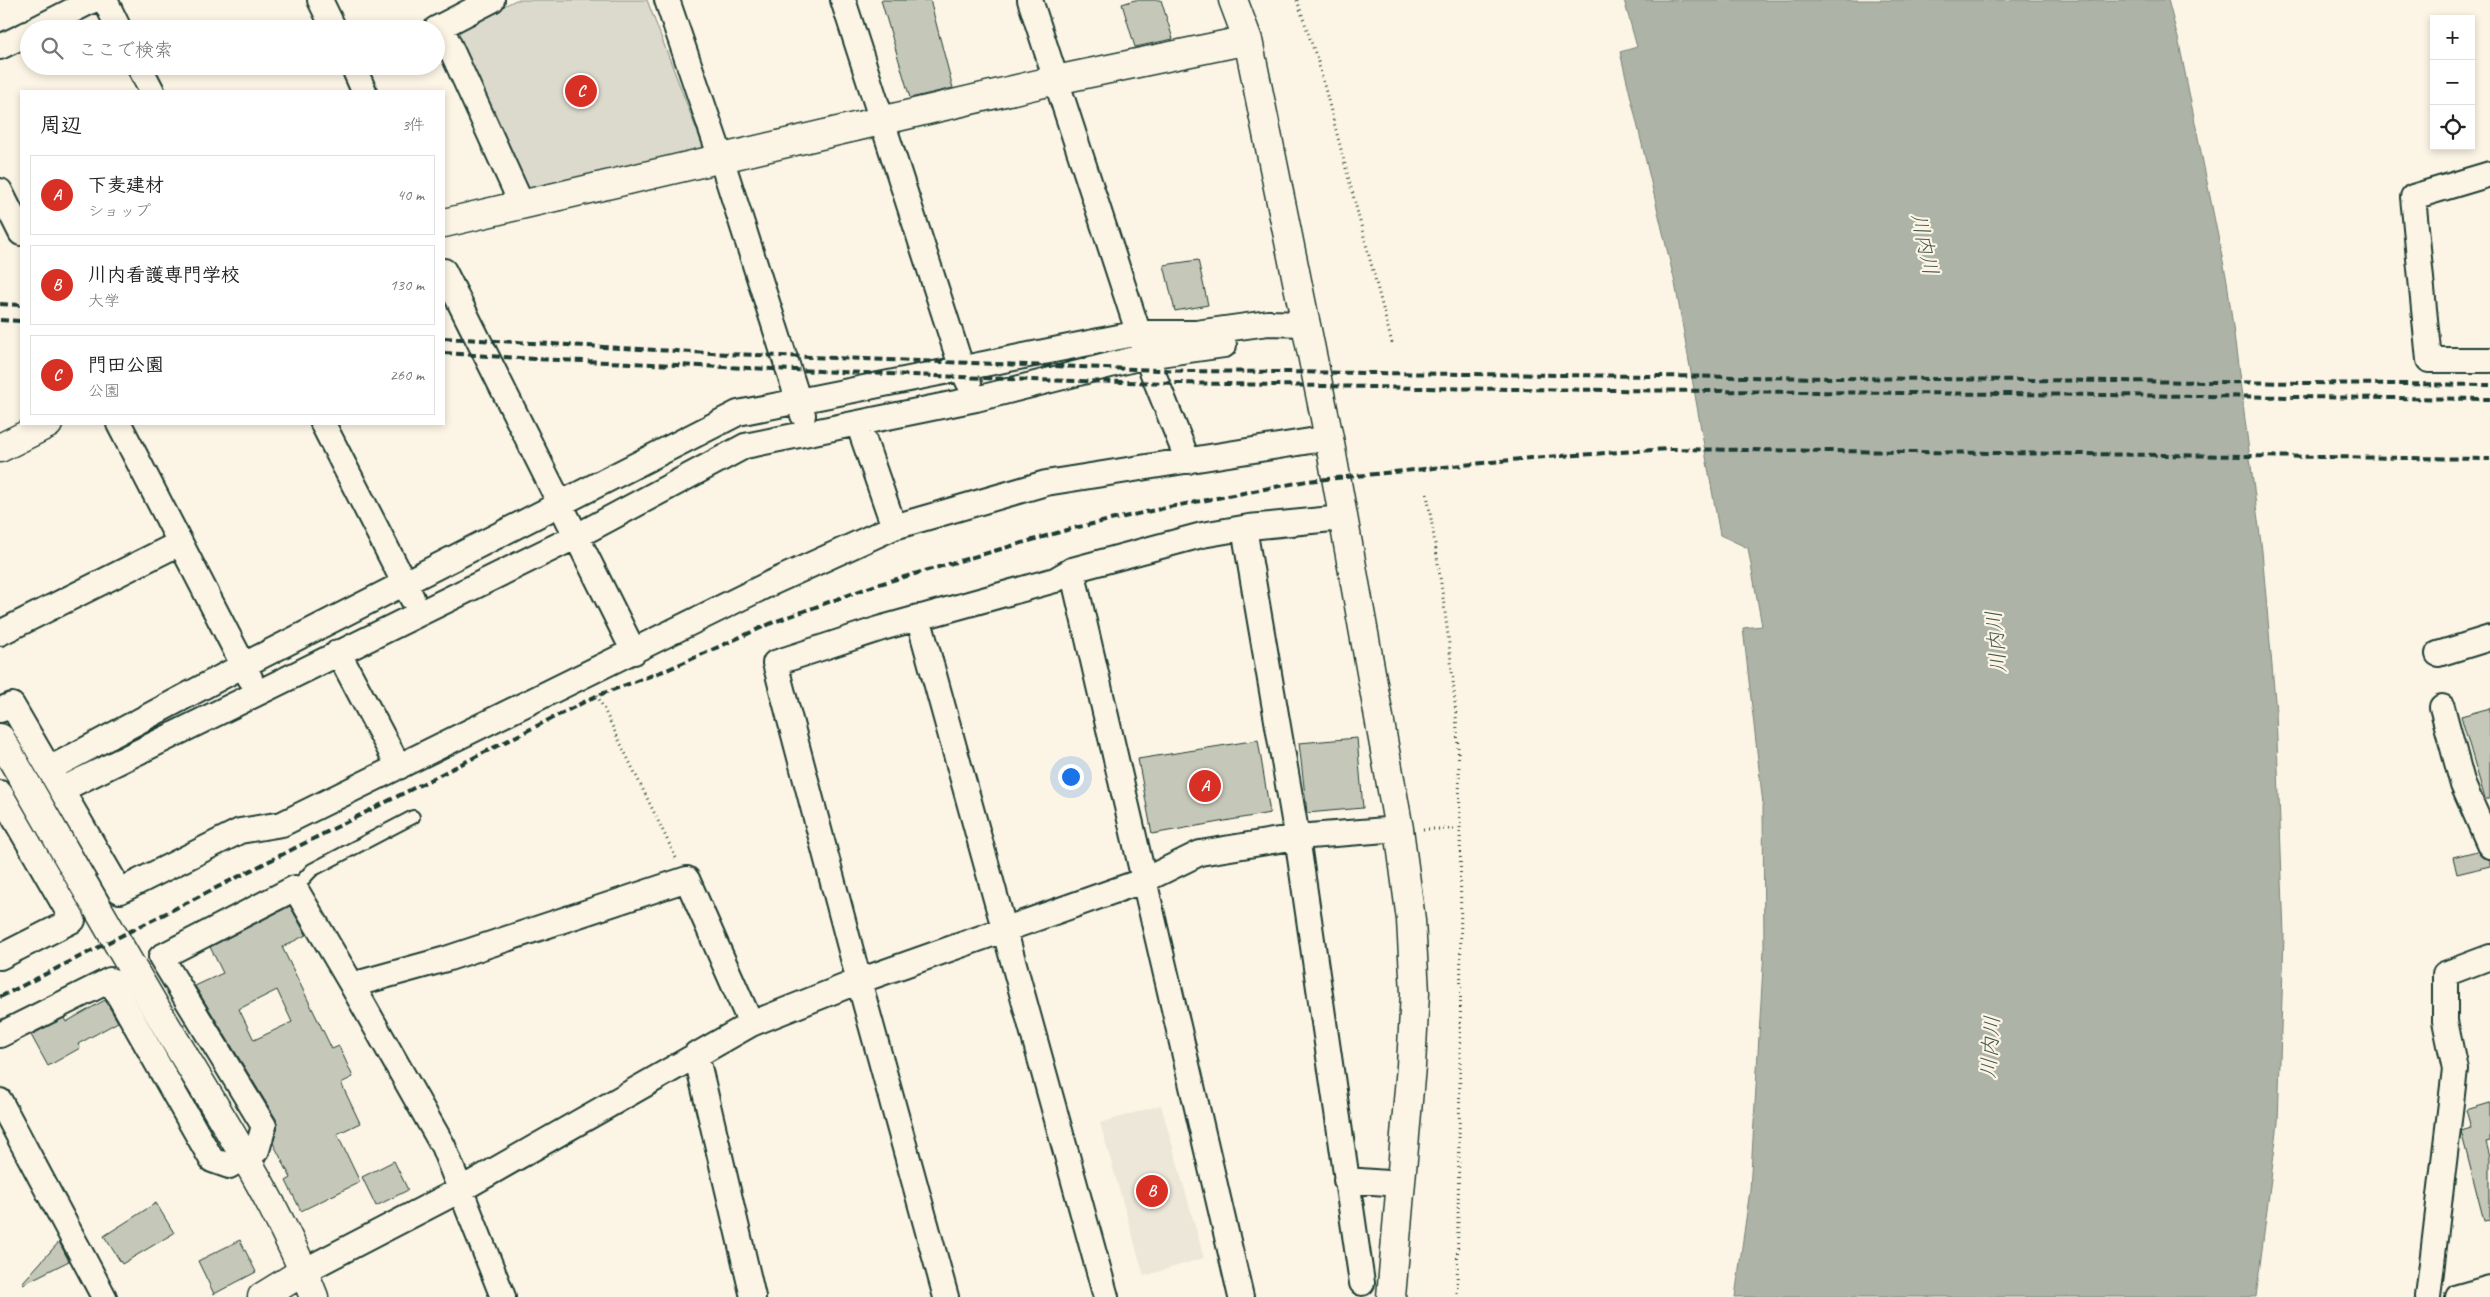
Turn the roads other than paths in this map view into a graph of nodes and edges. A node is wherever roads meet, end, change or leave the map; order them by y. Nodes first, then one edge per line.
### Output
1 (93, 0) edge
2 (105, 0) edge
3 (320, 0) edge
4 (492, 0) edge
5 (667, 0) edge
6 (843, 0) edge
7 (1030, 0) edge
8 (1233, 0) edge
9 (54, 20) edge
10 (115, 20) edge
11 (330, 20) edge
12 (445, 25) edge
13 (20, 37) edge
14 (1248, 40) junction
15 (445, 41) edge
16 (0, 47) edge
17 (144, 75) edge
18 (357, 75) edge
19 (1056, 80) junction
20 (151, 90) edge
21 (364, 90) edge
22 (882, 122) junction
23 (721, 158) junction
24 (2490, 174) edge
25 (0, 191) edge
26 (522, 205) junction
27 (445, 223) edge
28 (20, 230) edge
29 (445, 273) edge
30 (1305, 324) junction
31 (1139, 332) junction
32 (1146, 356) junction
33 (2490, 360) edge
34 (962, 369) junction
35 (976, 399) junction
36 (797, 401) junction
37 (858, 423) junction
38 (46, 425) edge
39 (120, 425) edge
40 (324, 425) edge
41 (810, 433) junction
42 (1329, 438) junction
43 (0, 448) edge
44 (1188, 461) junction
45 (558, 504) junction
46 (1344, 518) junction
47 (894, 527) junction
48 (1244, 528) junction
49 (575, 537) junction
50 (180, 543) junction
51 (1072, 570) junction
52 (404, 584) junction
53 (420, 612) junction
54 (918, 618) junction
55 (0, 634) edge
56 (2490, 638) edge
57 (338, 652) junction
58 (634, 652) junction
59 (2438, 654) dead end
60 (244, 665) junction
61 (258, 693) junction
62 (2442, 707) dead end
63 (0, 710) edge
64 (0, 738) edge
65 (399, 767) junction
66 (49, 769) junction
67 (61, 790) junction
68 (0, 793) edge
69 (413, 817) dead end
70 (1399, 829) junction
71 (1297, 836) junction
72 (2490, 846) edge
73 (1145, 880) junction
74 (295, 888) junction
75 (1005, 928) junction
76 (0, 957) edge
77 (2490, 958) edge
78 (859, 981) junction
79 (352, 985) junction
80 (751, 1024) junction
81 (0, 1035) edge
82 (696, 1054) junction
83 (1, 1104) edge
84 (245, 1158) junction
85 (1346, 1180) junction
86 (1401, 1184) junction
87 (460, 1190) junction
88 (304, 1271) junction
89 (1362, 1283) dead end
90 (2490, 1288) edge
91 (104, 1297) edge
92 (262, 1297) edge
93 (314, 1297) edge
94 (503, 1297) edge
95 (753, 1297) edge
96 (946, 1297) edge
97 (1106, 1297) edge
98 (1241, 1297) edge
99 (1391, 1297) edge
100 (2428, 1297) edge
101 (2458, 1297) edge

1 - 9 street
2 - 10 street
3 - 11 street
4 - 12 street
5 - 23 street
6 - 22 street
7 - 19 street
8 - 14 street
13 - 16 street
14 - 19 street
14 - 30 street
15 - 26 street
17 - 20 street
18 - 21 street
19 - 22 street
19 - 31 street
22 - 23 street
22 - 34 street
23 - 26 street
23 - 36 street
24 - 33 street
25 - 28 street
26 - 27 street
29 - 45 street
30 - 31 street
30 - 32 street
30 - 42 street
31 - 32 street
31 - 34 street
32 - 35 street
32 - 44 street
34 - 35 street
34 - 36 street
35 - 37 street
36 - 41 street
36 - 45 street
37 - 41 street
37 - 47 street
38 - 43 street
39 - 50 street
40 - 52 street
41 - 49 street
42 - 44 street
42 - 46 street
44 - 47 street
45 - 49 street
45 - 52 street
46 - 48 street
46 - 70 street
47 - 58 street
48 - 51 street
48 - 71 street
49 - 53 street
49 - 58 street
50 - 55 street
50 - 60 street
51 - 54 street
51 - 73 street
52 - 53 street
52 - 60 street
53 - 57 street
54 - 75 street
54 - 78 street
56 - 59 street
57 - 61 street
57 - 65 street
58 - 65 street
60 - 61 street
60 - 66 street
61 - 67 street
62 - 72 street
63 - 66 street
64 - 84 street
65 - 67 street
66 - 67 street
68 - 76 street
69 - 74 lane
70 - 71 street
70 - 86 street
71 - 73 street
71 - 85 street
73 - 75 street
73 - 98 street
74 - 79 street
74 - 84 street
75 - 78 street
75 - 97 street
77 - 100 street
78 - 80 street
78 - 96 street
79 - 80 street
79 - 87 street
80 - 82 street
81 - 84 street
82 - 87 street
82 - 95 street
83 - 91 street
84 - 88 street
85 - 86 street
85 - 89 street
86 - 99 street
87 - 88 street
87 - 94 street
88 - 92 street
88 - 93 street
90 - 101 street

